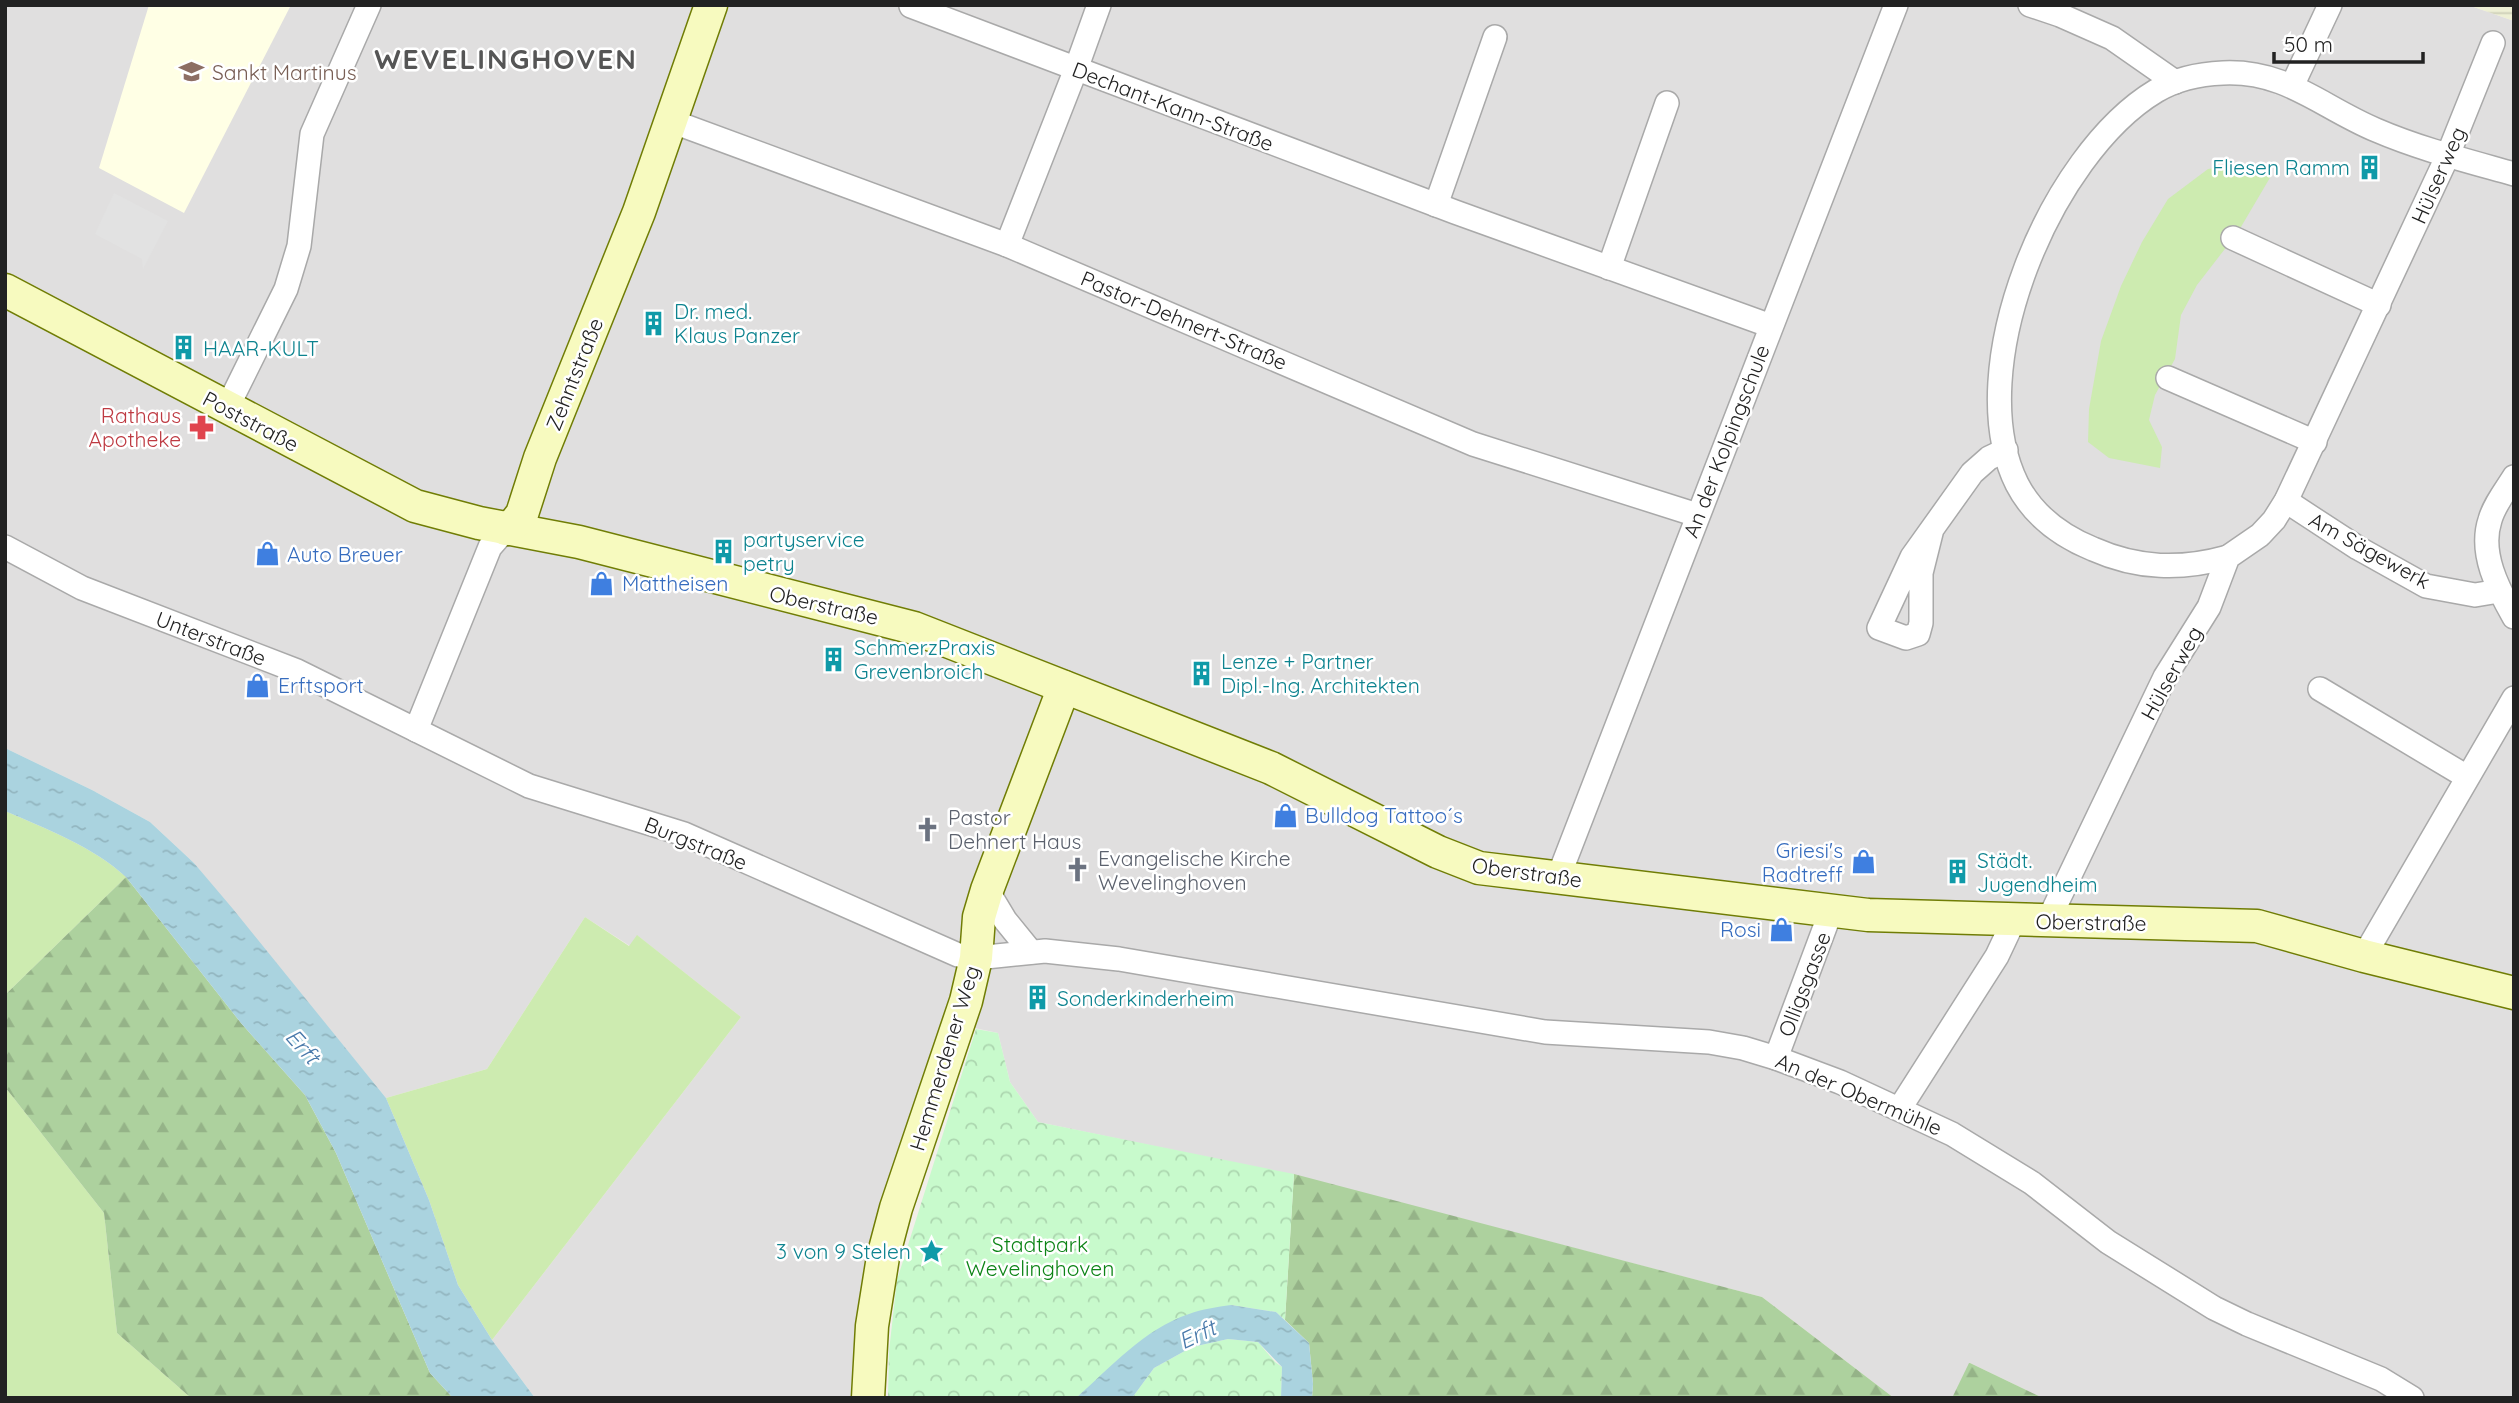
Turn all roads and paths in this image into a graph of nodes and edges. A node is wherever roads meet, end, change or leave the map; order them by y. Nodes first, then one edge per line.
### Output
1 (369, 5) edge
2 (711, 5) edge
3 (1098, 5) edge
4 (1896, 5) edge
5 (2030, 5) edge
6 (2330, 5) edge
7 (911, 6) edge
8 (2062, 10) edge
9 (1495, 37) dead end
10 (2493, 43) dead end
11 (1076, 69) junction
12 (2175, 82) junction
13 (2292, 86) junction
14 (1667, 103) dead end
15 (671, 121) junction
16 (2448, 155) junction
17 (2514, 174) edge
18 (1436, 205) junction
19 (2233, 238) dead end
20 (1007, 246) junction
21 (1609, 268) junction
22 (5, 290) edge
23 (2379, 305) junction
24 (1771, 326) junction
25 (2168, 378) dead end
26 (227, 408) junction
27 (2315, 442) junction
28 (2006, 450) junction
29 (2514, 477) edge
30 (2286, 501) junction
31 (1696, 516) junction
32 (506, 529) junction
33 (1932, 529) dead end
34 (5, 547) edge
35 (2228, 557) junction
36 (2499, 590) junction
37 (2514, 617) edge
38 (1064, 687) junction
39 (2320, 689) dead end
40 (2514, 698) edge
41 (416, 730) junction
42 (2467, 777) junction
43 (1558, 878) junction
44 (988, 890) junction
45 (1832, 911) junction
46 (2014, 920) junction
47 (2048, 921) junction
48 (1031, 952) junction
49 (2364, 956) junction
50 (976, 958) junction
51 (2514, 993) edge
52 (1776, 1058) junction
53 (1900, 1108) junction
54 (868, 1398) edge
55 (2412, 1398) edge

1 - 26 street
2 - 15 street, Zehntstraße
3 - 11 street
4 - 24 street, An der Kolpingschule
5 - 8 street
6 - 13 street
7 - 11 street, Dechant-Kann-Straße
8 - 12 street
9 - 18 street
10 - 16 street, Hülserweg
11 - 18 street, Dechant-Kann-Straße
11 - 20 street
12 - 13 street
12 - 28 street
13 - 16 street
14 - 21 street
15 - 20 street, Pastor-Dehnert-Straße
15 - 32 street, Zehntstraße
16 - 17 street
16 - 23 street, Hülserweg
18 - 21 street, Dechant-Kann-Straße
19 - 23 street
20 - 31 street, Pastor-Dehnert-Straße
21 - 24 street, Dechant-Kann-Straße
22 - 26 street, Poststraße
23 - 27 street, Hülserweg
24 - 31 street, An der Kolpingschule
25 - 27 street
26 - 32 street, Poststraße
27 - 30 street, Hülserweg
28 - 33 street
28 - 35 street
29 - 36 street
30 - 35 street, Hülserweg
30 - 36 street, Am Sägewerk
31 - 43 street, An der Kolpingschule
32 - 38 street, Oberstraße
32 - 41 street, Zehntstraße
34 - 41 street, Unterstraße
35 - 47 street, Hülserweg
36 - 37 street
38 - 43 street, Oberstraße
38 - 44 street, Hemmerdener Weg
39 - 42 street
40 - 42 street
41 - 50 street, Burgstraße
42 - 49 street
43 - 45 street, Oberstraße
44 - 48 street
44 - 50 street, Hemmerdener Weg
45 - 46 street, Oberstraße
45 - 52 street, Olligsgasse
46 - 47 street, Oberstraße
46 - 53 street
47 - 49 street, Oberstraße
48 - 50 street, An der Obermühle
48 - 52 street, An der Obermühle
49 - 51 street, Oberstraße
50 - 54 street, Hemmerdener Weg
52 - 53 street, An der Obermühle
53 - 55 street, An der Obermühle

